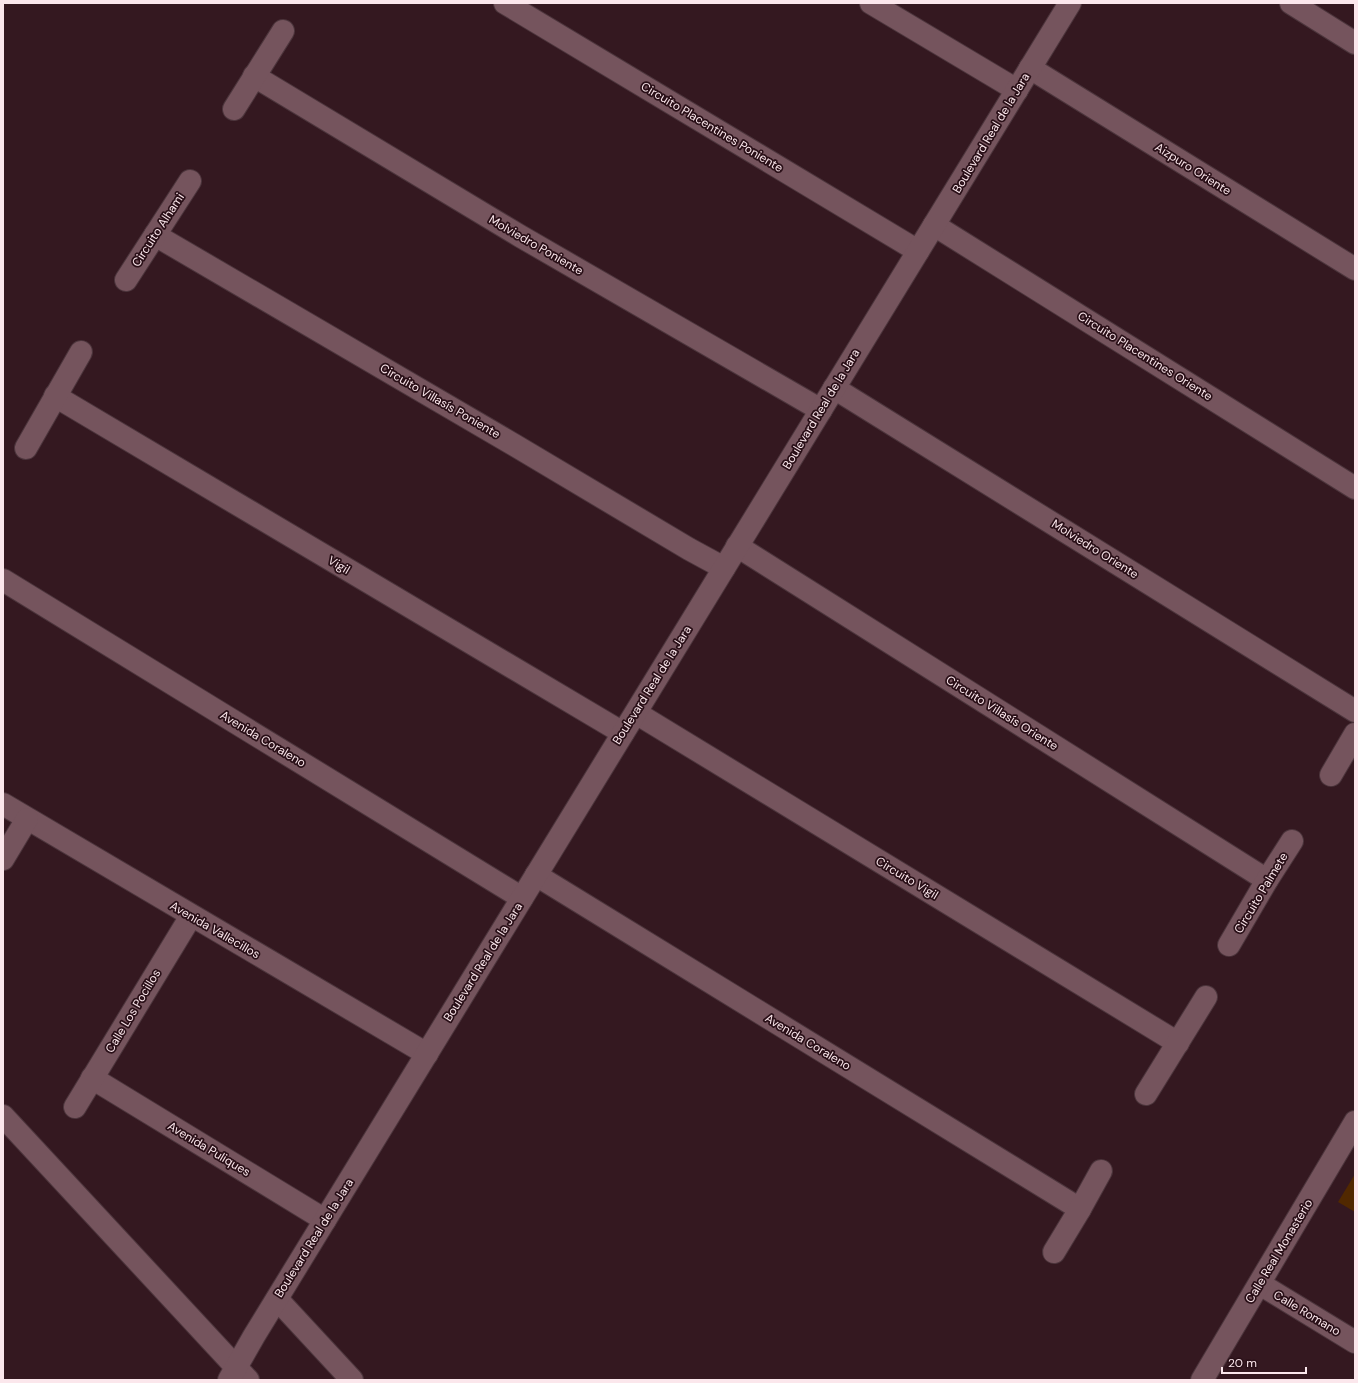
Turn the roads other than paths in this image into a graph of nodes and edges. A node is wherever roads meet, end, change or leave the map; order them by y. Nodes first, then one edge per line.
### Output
1 (505, 3) edge
2 (871, 3) edge
3 (1070, 3) edge
4 (1291, 3) edge
5 (283, 30) dead end
6 (1355, 43) edge
7 (1030, 68) junction
8 (254, 76) junction
9 (1017, 90) junction
10 (234, 109) dead end
11 (190, 181) dead end
12 (934, 224) junction
13 (155, 235) junction
14 (918, 251) junction
15 (1355, 269) edge
16 (126, 280) dead end
17 (81, 352) dead end
18 (834, 388) junction
19 (54, 396) junction
20 (821, 410) junction
21 (26, 448) dead end
22 (1355, 488) edge
23 (737, 546) junction
24 (724, 568) junction
25 (3, 580) edge
26 (1355, 711) edge
27 (636, 713) junction
28 (623, 733) junction
29 (1355, 734) edge
30 (1331, 774) dead end
31 (3, 804) edge
32 (27, 819) junction
33 (1292, 840) dead end
34 (3, 859) edge
35 (536, 875) junction
36 (1267, 880) junction
37 (522, 898) junction
38 (191, 916) junction
39 (1229, 945) dead end
40 (1206, 997) dead end
41 (1178, 1043) junction
42 (427, 1054) junction
43 (92, 1078) junction
44 (1146, 1094) dead end
45 (75, 1107) dead end
46 (3, 1116) edge
47 (1355, 1122) edge
48 (1102, 1171) dead end
49 (1080, 1209) junction
50 (325, 1220) junction
51 (1054, 1252) dead end
52 (1260, 1284) junction
53 (277, 1299) junction
54 (1355, 1342) edge
55 (238, 1376) edge
56 (352, 1380) edge
57 (1202, 1380) edge

1 - 14 street, Circuito Placentines Poniente
2 - 9 street
3 - 7 street, Boulevard Real de la Jara
4 - 6 street
5 - 8 street
7 - 9 street, Boulevard Real de la Jara
7 - 15 street, Aizpuro Oriente
8 - 10 street
8 - 20 street, Molviedro Poniente
9 - 12 street, Boulevard Real de la Jara
11 - 13 street, Circuito Alhami
12 - 14 street, Boulevard Real de la Jara
12 - 22 street, Circuito Placentines Oriente
13 - 16 street, Circuito Alhami
13 - 24 street, Circuito Villasís Poniente
14 - 18 street, Boulevard Real de la Jara
17 - 19 street
18 - 20 street, Boulevard Real de la Jara
18 - 26 street, Molviedro Oriente
19 - 21 street
19 - 28 street, Vigil
20 - 23 street, Boulevard Real de la Jara
23 - 24 street, Boulevard Real de la Jara
23 - 36 street, Circuito Villasís Oriente
24 - 27 street, Boulevard Real de la Jara
25 - 37 street, Avenida Coraleno
27 - 28 street, Boulevard Real de la Jara
27 - 41 street, Circuito Vigil
28 - 35 street, Boulevard Real de la Jara
29 - 30 street
31 - 32 street, Avenida Vallecillos
32 - 34 street
32 - 38 street, Avenida Vallecillos
33 - 36 street, Circuito Palmete
35 - 37 street, Boulevard Real de la Jara
35 - 49 street, Avenida Coraleno
36 - 39 street, Circuito Palmete
37 - 42 street, Boulevard Real de la Jara
38 - 42 street, Avenida Vallecillos
38 - 43 street, Calle Los Pocillos
40 - 41 street
41 - 44 street
42 - 50 street, Boulevard Real de la Jara
43 - 45 street, Calle Los Pocillos
43 - 50 street, Avenida Puliques
46 - 55 street
47 - 52 street, Calle Real Monasterio
48 - 49 street
49 - 51 street
50 - 53 street, Boulevard Real de la Jara
52 - 54 street, Calle Romano
52 - 57 street, Calle Real Monasterio
53 - 55 street, Boulevard Real de la Jara
53 - 56 street

